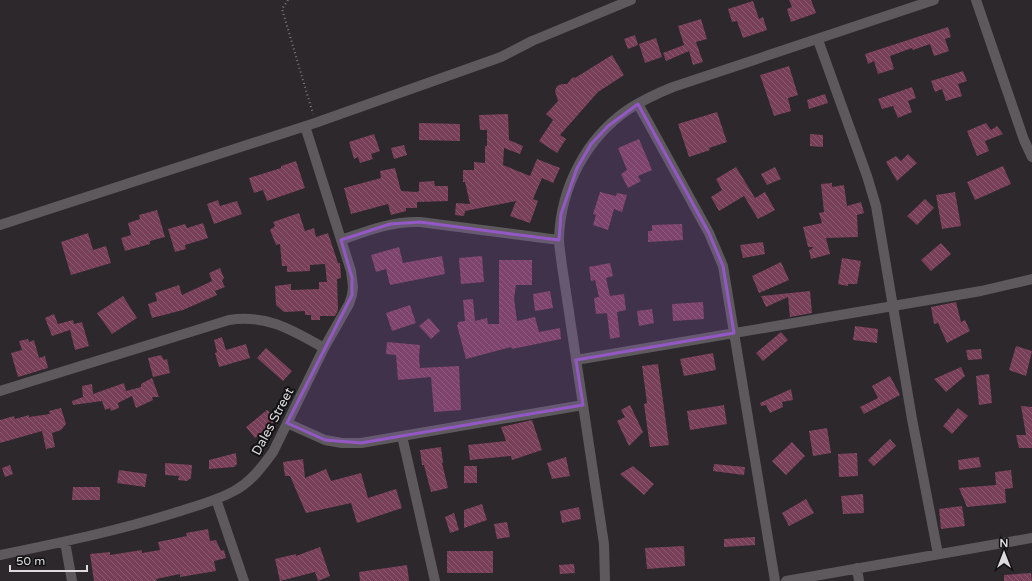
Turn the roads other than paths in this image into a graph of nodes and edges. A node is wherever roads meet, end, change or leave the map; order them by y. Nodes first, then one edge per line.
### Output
1 (631, 0) edge
2 (934, 0) edge
3 (976, 0) edge
4 (818, 40) junction
5 (638, 104) junction
6 (310, 125) junction
7 (1032, 157) edge
8 (0, 225) edge
9 (341, 240) junction
10 (559, 240) junction
11 (1032, 279) edge
12 (893, 306) junction
13 (734, 333) junction
14 (324, 348) junction
15 (576, 360) junction
16 (0, 391) edge
17 (583, 404) junction
18 (287, 423) junction
19 (402, 436) junction
20 (216, 499) junction
21 (1032, 538) edge
22 (65, 542) junction
23 (938, 554) junction
24 (0, 555) edge
25 (857, 568) junction
26 (72, 581) edge
27 (244, 581) edge
28 (435, 581) edge
29 (605, 581) edge
30 (775, 581) edge
31 (786, 581) edge
32 (859, 581) edge

1 - 6 street
2 - 4 street
3 - 7 street
4 - 5 street
4 - 12 street
5 - 10 street
5 - 13 street
6 - 8 street
6 - 9 street, Dales Street
9 - 10 street
9 - 14 street, Dales Street
10 - 15 street
11 - 12 street
12 - 13 street
12 - 23 street
13 - 15 street
13 - 30 street
14 - 16 street
14 - 18 street, Dales Street
15 - 17 street
17 - 19 street
17 - 29 street
18 - 19 street
18 - 20 street, Dales Street
19 - 28 street
20 - 22 street, Dales Street
20 - 27 street
21 - 23 street
22 - 24 street, Dales Street
22 - 26 street
23 - 25 street
25 - 31 street
25 - 32 street

